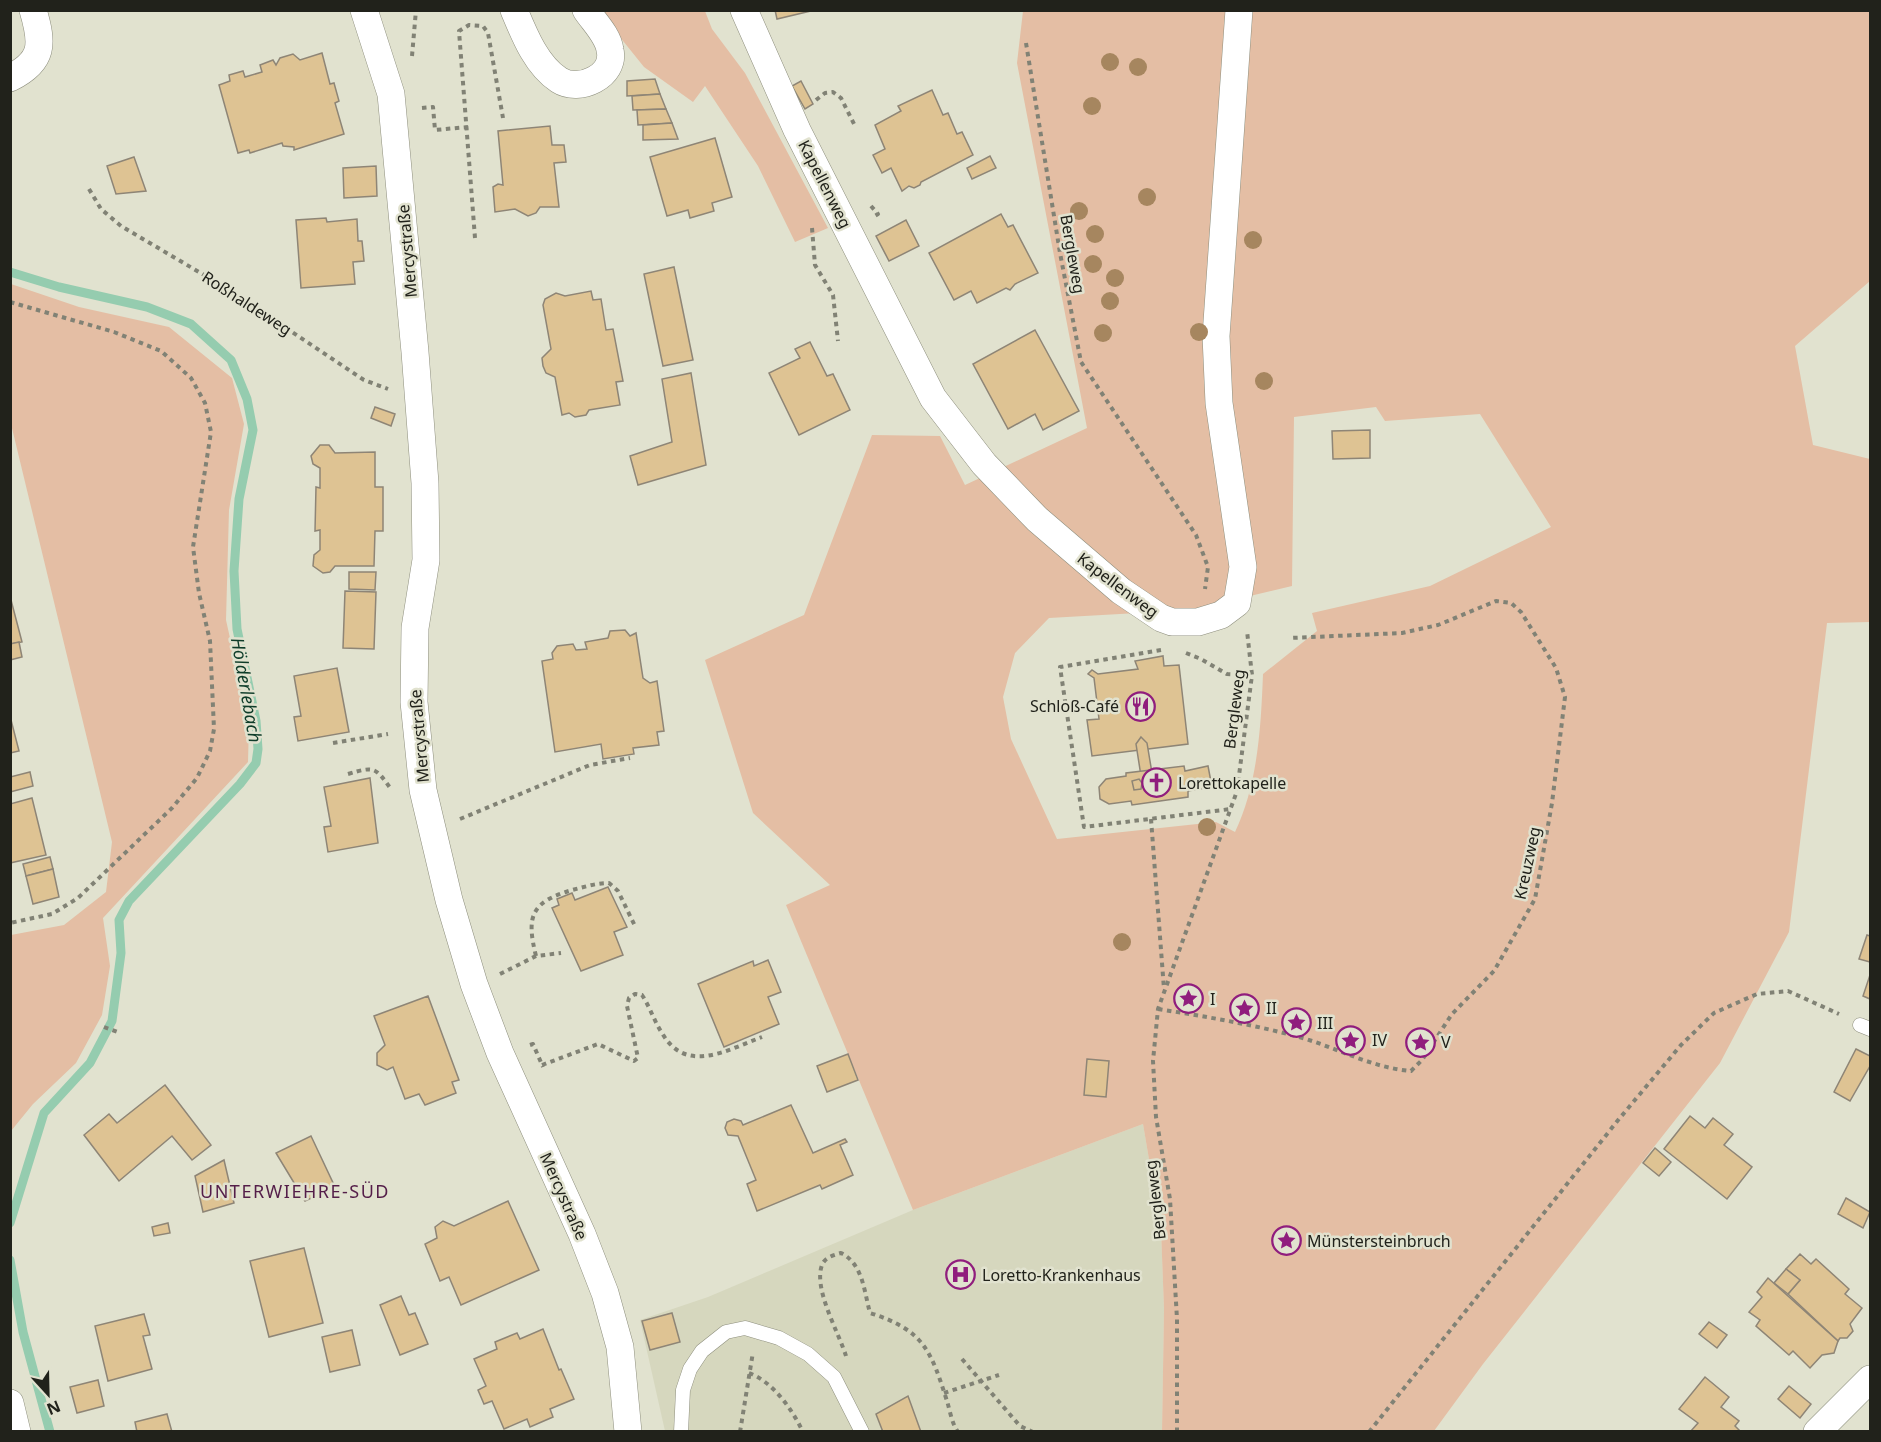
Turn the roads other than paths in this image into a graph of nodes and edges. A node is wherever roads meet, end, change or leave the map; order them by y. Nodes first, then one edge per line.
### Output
1 (33, 10) edge
2 (364, 10) edge
3 (514, 10) edge
4 (586, 10) edge
5 (744, 10) edge
6 (1239, 10) edge
7 (10, 78) edge
8 (1870, 1379) edge
9 (10, 1403) edge
10 (17, 1431) edge
11 (628, 1431) edge
12 (681, 1431) edge
13 (862, 1431) edge
14 (1817, 1431) edge

1 - 7 street
2 - 11 street, Mercystraße
3 - 4 street
5 - 6 street, Kapellenweg
8 - 14 street
9 - 10 street
12 - 13 lane

